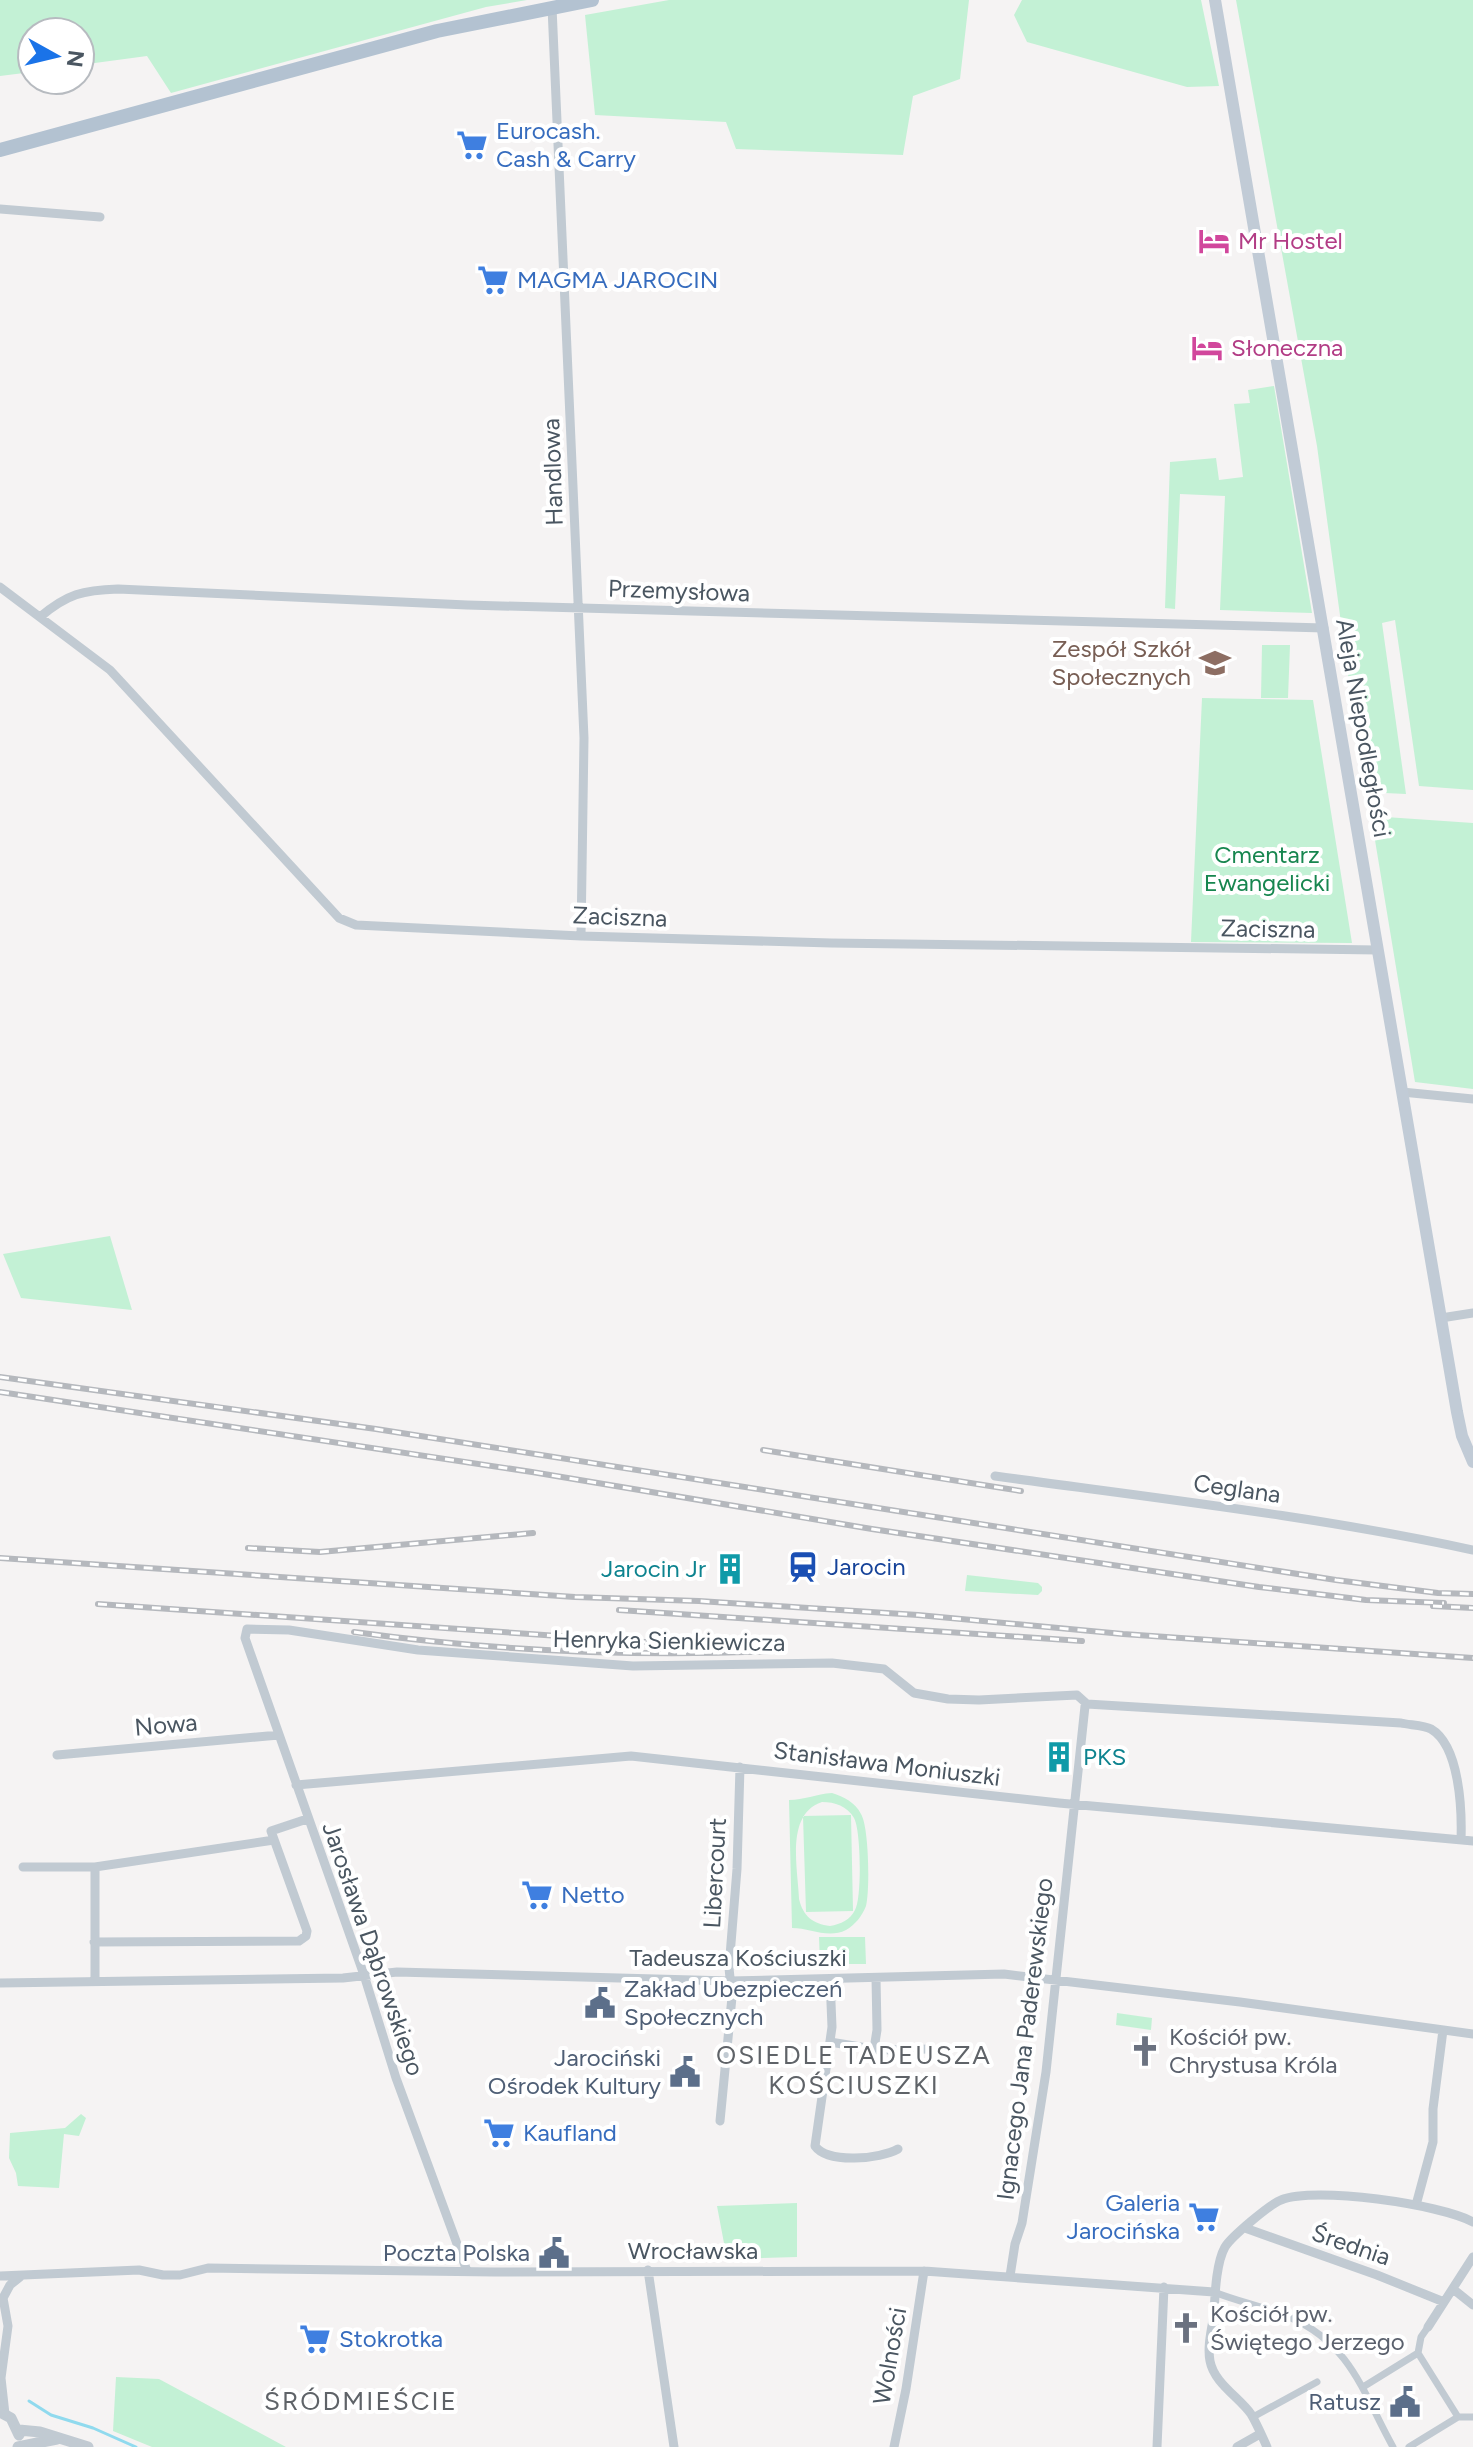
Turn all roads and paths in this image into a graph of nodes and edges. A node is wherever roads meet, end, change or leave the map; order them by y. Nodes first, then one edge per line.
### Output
1 (592, 0) edge
2 (1215, 0) edge
3 (552, 7) junction
4 (0, 150) edge
5 (0, 209) edge
6 (100, 217) dead end
7 (0, 587) edge
8 (578, 608) junction
9 (40, 617) junction
10 (1324, 628) junction
11 (581, 936) junction
12 (1378, 950) junction
13 (1402, 1092) junction
14 (1473, 1099) edge
15 (1473, 1313) edge
16 (1441, 1318) junction
17 (1473, 1462) edge
18 (995, 1476) dead end
19 (1473, 1550) edge
20 (245, 1638) joint
21 (1087, 1704) junction
22 (279, 1735) junction
23 (57, 1755) dead end
24 (740, 1767) junction
25 (296, 1785) junction
26 (1073, 1805) junction
27 (307, 1819) junction
28 (274, 1840) junction
29 (1461, 1840) junction
30 (1473, 1841) edge
31 (23, 1867) dead end
32 (95, 1867) junction
33 (94, 1942) junction
34 (364, 1975) junction
35 (876, 1978) junction
36 (830, 1979) junction
37 (1054, 1979) junction
38 (95, 1981) junction
39 (730, 1981) junction
40 (0, 1983) edge
41 (1443, 2030) junction
42 (1473, 2034) edge
43 (830, 2042) junction
44 (874, 2049) junction
45 (930, 2049) dead end
46 (720, 2121) dead end
47 (898, 2149) dead end
48 (1416, 2205) junction
49 (1473, 2222) edge
50 (1245, 2228) junction
51 (1473, 2257) edge
52 (648, 2270) junction
53 (467, 2271) junction
54 (924, 2271) junction
55 (0, 2276) edge
56 (1010, 2276) junction
57 (20, 2277) junction
58 (1164, 2287) junction
59 (1453, 2289) junction
60 (1214, 2292) junction
61 (1444, 2302) junction
62 (1473, 2305) edge
63 (0, 2321) edge
64 (1428, 2327) joint
65 (4, 2346) junction
66 (1418, 2353) junction
67 (0, 2378) edge
68 (1317, 2382) dead end
69 (1363, 2387) junction
70 (2, 2413) edge
71 (1253, 2417) junction
72 (1458, 2417) junction
73 (1473, 2417) edge
74 (19, 2430) junction
75 (1260, 2434) junction
76 (61, 2438) junction
77 (1412, 2446) edge
78 (18, 2447) edge
79 (88, 2447) edge
80 (674, 2447) edge
81 (894, 2447) edge
82 (1157, 2447) edge
83 (1237, 2447) edge
84 (1267, 2447) edge
85 (1393, 2447) edge

1 - 3 main road
2 - 10 main road, Aleja Niepodległości
3 - 4 main road
3 - 8 street, Handlowa
5 - 6 street
7 - 9 street, Zaciszna
8 - 9 street, Przemysłowa
8 - 10 street, Przemysłowa
8 - 11 street, Handlowa
9 - 11 street, Zaciszna
10 - 12 main road, Aleja Niepodległości
11 - 12 street, Zaciszna
12 - 13 main road, Aleja Niepodległości
13 - 14 street
13 - 16 main road, Aleja Niepodległości
15 - 16 street
16 - 17 main road, Aleja Niepodległości
18 - 19 street, Ceglana
20 - 21 street, Henryka Sienkiewicza
20 - 22 street, Jarosława Dąbrowskiego
21 - 26 street
21 - 29 street, Henryka Sienkiewicza
22 - 23 street, Nowa
22 - 25 street, Jarosława Dąbrowskiego
24 - 25 street, Stanisława Moniuszki
24 - 26 street, Stanisława Moniuszki
24 - 39 street, Libercourt
25 - 27 street, Jarosława Dąbrowskiego
26 - 29 street, Stanisława Moniuszki
26 - 37 street, Ignacego Jana Paderewskiego
27 - 28 street
27 - 34 street, Jarosława Dąbrowskiego
28 - 32 street
28 - 33 street
29 - 30 street, Stanisława Moniuszki
31 - 32 street
32 - 33 street
33 - 38 street
34 - 38 street, Tadeusza Kościuszki
34 - 39 street, Tadeusza Kościuszki
34 - 53 street, Jarosława Dąbrowskiego
35 - 36 street, Tadeusza Kościuszki
35 - 37 street, Tadeusza Kościuszki
35 - 44 street
36 - 39 street, Tadeusza Kościuszki
36 - 43 street
37 - 41 street, Tadeusza Kościuszki
37 - 56 street, Ignacego Jana Paderewskiego
38 - 40 street, Tadeusza Kościuszki
39 - 46 street, Libercourt
41 - 42 street, Tadeusza Kościuszki
41 - 48 street
43 - 44 street
43 - 47 street
44 - 45 street
48 - 49 street
48 - 50 street
50 - 60 street
50 - 61 street, Średnia
51 - 59 street
52 - 53 street, Wrocławska
52 - 54 street, Wrocławska
52 - 80 street
53 - 57 street, Wrocławska
54 - 56 street, Wrocławska
54 - 81 street, Wolności
55 - 57 street, Wrocławska
56 - 58 street, Wrocławska
57 - 65 street
58 - 60 street, Wrocławska
58 - 82 street
59 - 61 street
59 - 62 street
60 - 69 street, Wrocławska
60 - 71 street
61 - 64 street
63 - 65 street
64 - 66 street
65 - 67 street
66 - 69 street
66 - 72 street
67 - 70 street
68 - 71 street
69 - 85 street, Wrocławska
70 - 74 street
71 - 75 street
72 - 73 street
72 - 77 street
74 - 76 street
74 - 78 street
75 - 83 street
75 - 84 street
76 - 78 street
76 - 79 street

